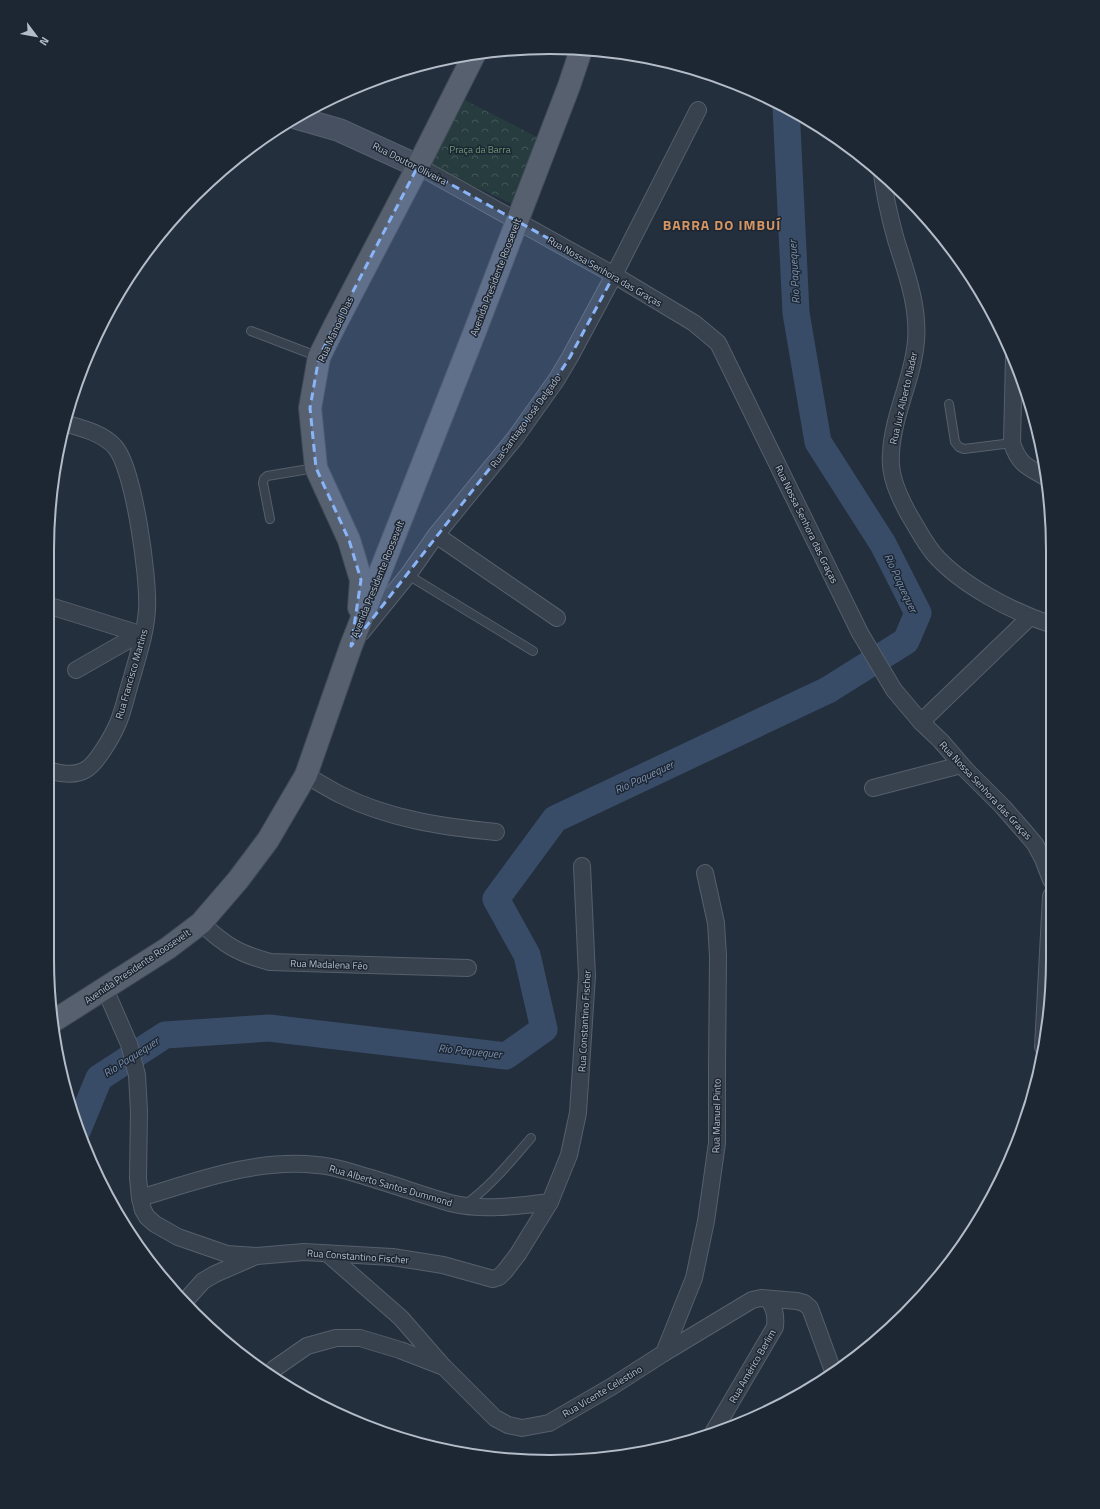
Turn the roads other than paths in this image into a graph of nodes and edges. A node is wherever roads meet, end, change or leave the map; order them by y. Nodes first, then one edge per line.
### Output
1 (579, 55) edge
2 (471, 61) edge
3 (698, 110) dead end
4 (303, 120) edge
5 (418, 166) junction
6 (883, 182) edge
7 (517, 220) junction
8 (614, 275) junction
9 (251, 330) dead end
10 (319, 357) junction
11 (1014, 374) edge
12 (950, 404) dead end
13 (70, 425) edge
14 (1012, 443) junction
15 (316, 468) junction
16 (1040, 474) edge
17 (270, 520) dead end
18 (436, 535) junction
19 (349, 540) junction
20 (392, 540) junction
21 (408, 575) junction
22 (54, 607) edge
23 (1030, 617) junction
24 (557, 618) dead end
25 (1046, 623) edge
26 (141, 634) junction
27 (350, 646) junction
28 (533, 651) dead end
29 (76, 670) dead end
30 (921, 722) junction
31 (961, 765) junction
32 (54, 772) edge
33 (306, 775) junction
34 (873, 788) dead end
35 (496, 832) dead end
36 (582, 866) dead end
37 (1046, 867) edge
38 (705, 873) dead end
39 (200, 923) junction
40 (468, 968) dead end
41 (105, 988) junction
42 (57, 1018) edge
43 (531, 1138) dead end
44 (140, 1198) junction
45 (550, 1202) junction
46 (465, 1205) junction
47 (328, 1254) junction
48 (257, 1256) junction
49 (188, 1298) edge
50 (768, 1299) junction
51 (664, 1353) junction
52 (444, 1367) junction
53 (832, 1367) edge
54 (273, 1370) edge
55 (717, 1426) edge

1 - 7 main road, Avenida Presidente Roosevelt
2 - 5 main road, Rua Manoel Dias
3 - 8 street, Rua Santiago José Delgado
4 - 5 main road, Rua Doutor Oliveira
5 - 7 street, Rua Doutor Oliveira
5 - 10 main road, Rua Manoel Dias
6 - 23 street, Rua Juiz Alberto Nader
7 - 8 street, Rua Nossa Senhora das Graças
7 - 20 main road, Avenida Presidente Roosevelt
8 - 18 street, Rua Santiago José Delgado
8 - 30 street, Rua Nossa Senhora das Graças
9 - 10 lane
10 - 15 main road, Rua Manoel Dias
11 - 14 street
12 - 14 lane
13 - 26 street, Rua Francisco Martins
14 - 16 street
15 - 17 lane
15 - 19 main road, Rua Manoel Dias
18 - 21 street, Rua Santiago José Delgado
18 - 24 street
19 - 20 main road
19 - 27 main road, Rua Manoel Dias
20 - 27 main road, Avenida Presidente Roosevelt
21 - 27 street, Rua Santiago José Delgado
21 - 28 lane
22 - 26 street
23 - 25 street, Rua Juiz Alberto Nader
23 - 30 street
26 - 29 street
26 - 32 street, Rua Francisco Martins
27 - 33 main road, Avenida Presidente Roosevelt
30 - 31 street, Rua Nossa Senhora das Graças
31 - 34 street
31 - 37 street, Rua Nossa Senhora das Graças
33 - 35 street
33 - 39 main road, Avenida Presidente Roosevelt
36 - 45 street, Rua Constantino Fischer
38 - 51 street, Rua Manuel Pinto
39 - 40 street, Rua Madalena Féo
39 - 41 main road, Avenida Presidente Roosevelt
41 - 42 main road, Avenida Presidente Roosevelt
41 - 44 street, Rua Constantino Fischer
43 - 46 lane
44 - 46 street, Rua Alberto Santos Dummond
44 - 48 street, Rua Constantino Fischer
45 - 46 street, Rua Alberto Santos Dummond
45 - 47 street, Rua Constantino Fischer
47 - 48 street, Rua Constantino Fischer
47 - 52 street, Rua Vicente Celestino
48 - 49 street
50 - 51 street, Rua Vicente Celestino
50 - 53 street, Rua Vicente Celestino
50 - 55 street, Rua Américo Berlim
51 - 52 street, Rua Vicente Celestino
52 - 54 street, Rua Vicente Celestino

